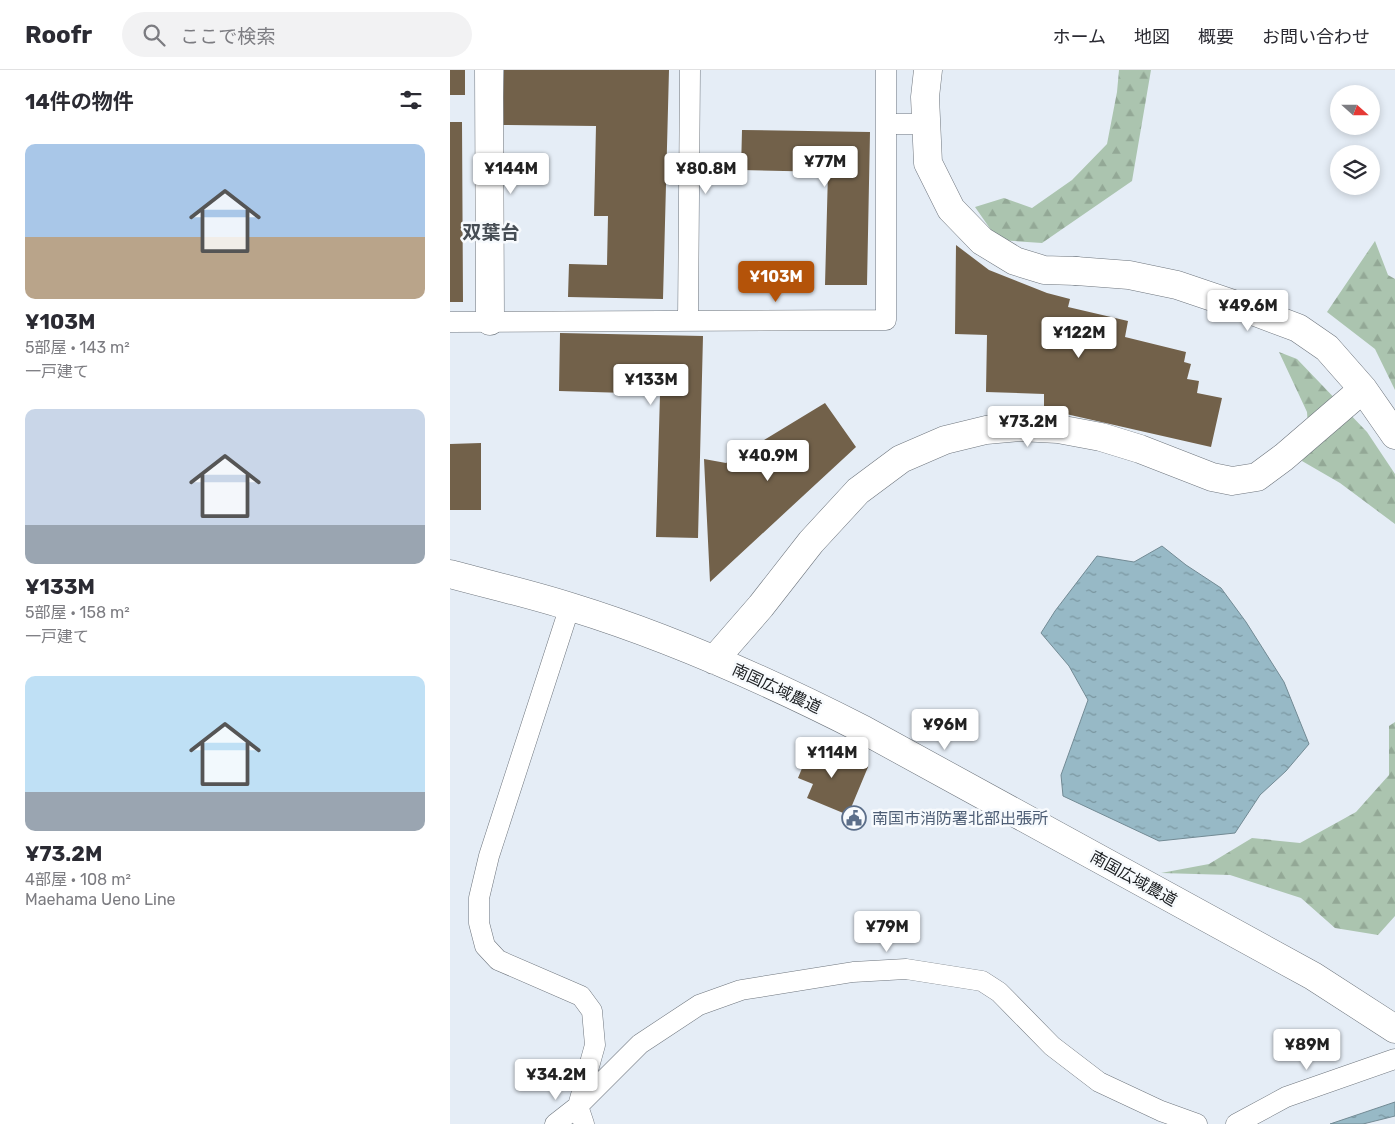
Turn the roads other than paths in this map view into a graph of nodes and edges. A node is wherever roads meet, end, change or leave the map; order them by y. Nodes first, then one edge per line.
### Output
1 (489, 70) edge
2 (690, 70) edge
3 (886, 70) edge
4 (928, 70) edge
5 (886, 124) junction
6 (926, 124) junction
7 (490, 321) junction
8 (688, 321) junction
9 (450, 322) edge
10 (1363, 389) junction
11 (1395, 435) edge
12 (450, 574) edge
13 (570, 606) junction
14 (714, 660) junction
15 (1395, 1029) edge
16 (1395, 1059) edge
17 (581, 1115) edge
18 (555, 1124) edge
19 (1197, 1124) edge
20 (1236, 1124) edge

1 - 7 street
2 - 8 street
3 - 5 street
4 - 6 street
5 - 6 street
5 - 8 street
6 - 10 street
7 - 8 street
7 - 9 street
10 - 11 street
10 - 14 street
12 - 13 street, 南国広域農道
13 - 14 street, 南国広域農道
13 - 17 street
14 - 15 street, 南国広域農道
16 - 20 street
17 - 18 street
17 - 19 street

